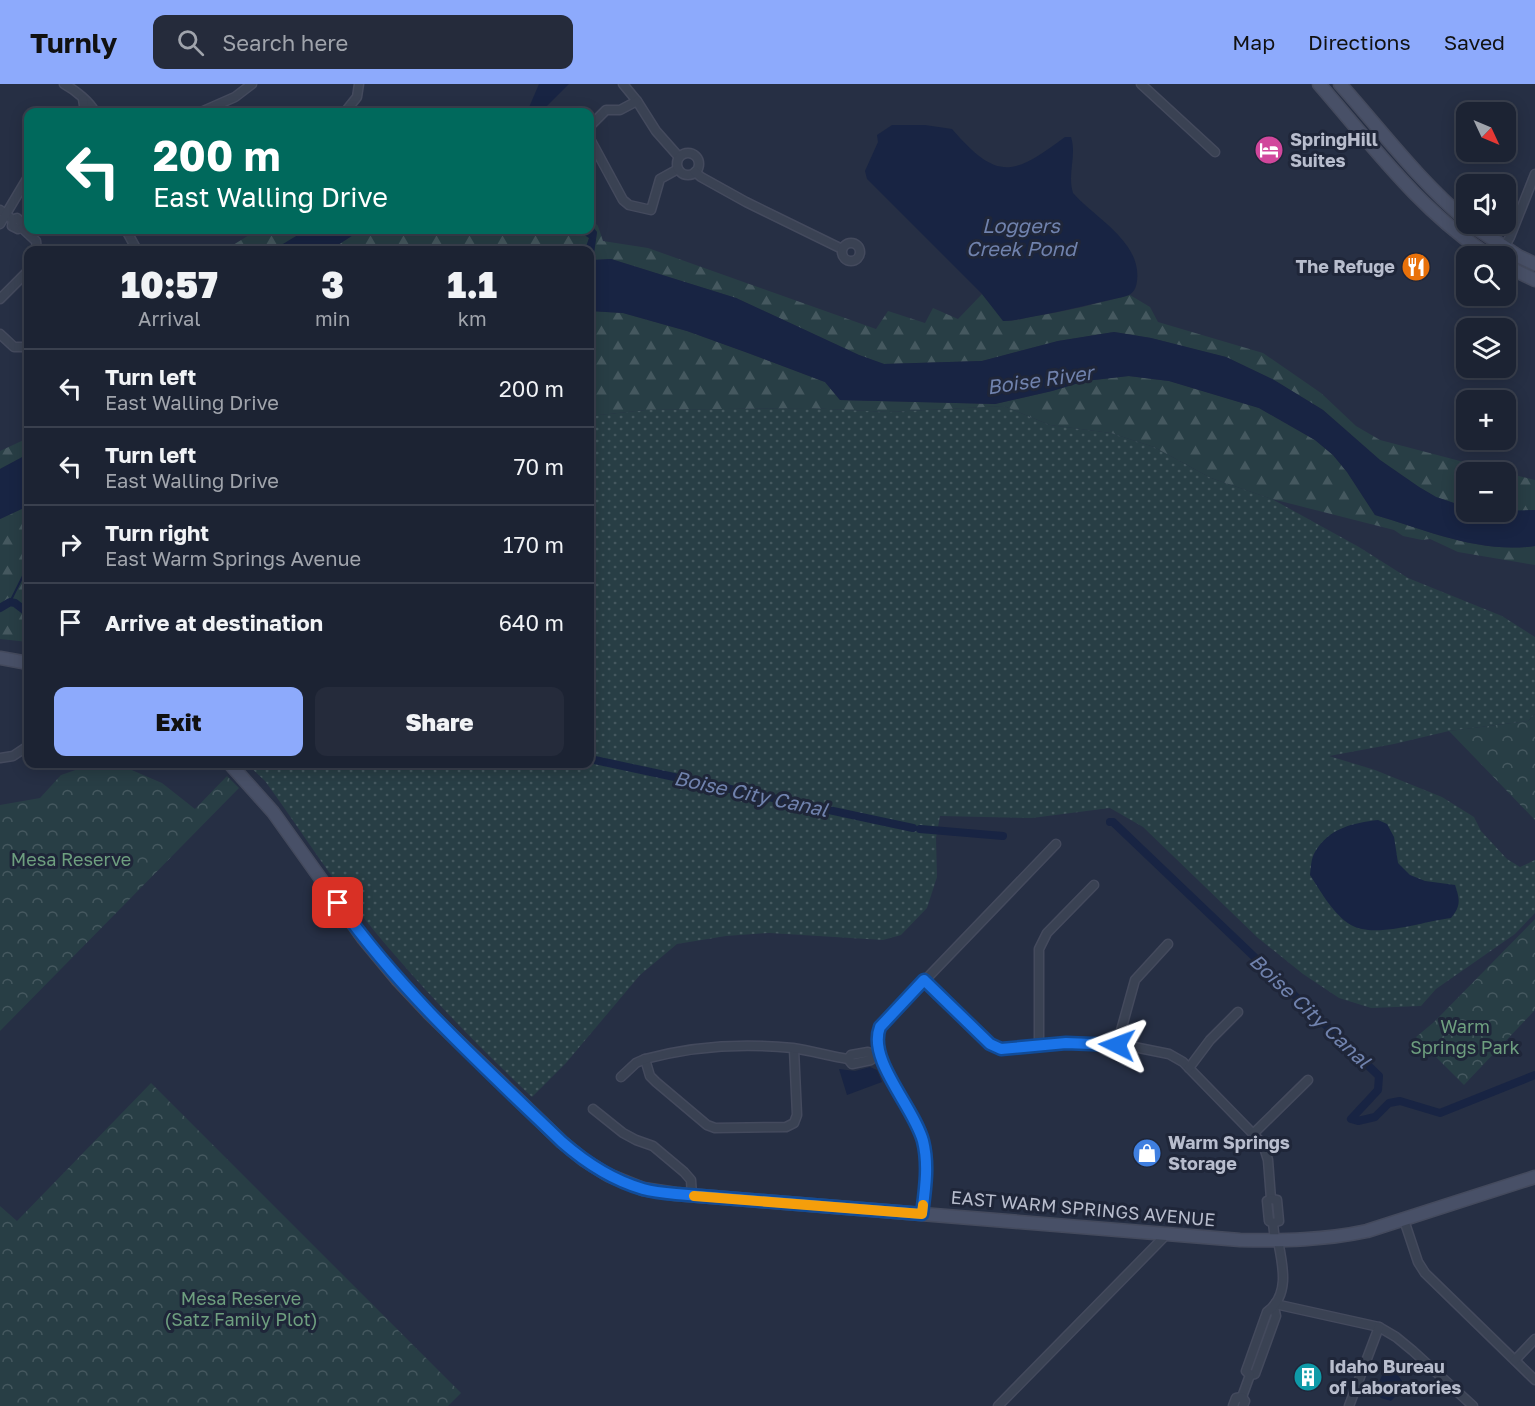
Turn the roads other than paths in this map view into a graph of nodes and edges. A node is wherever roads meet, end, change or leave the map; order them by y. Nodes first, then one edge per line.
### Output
1 (64, 84) edge
2 (252, 84) edge
3 (359, 84) edge
4 (623, 84) edge
5 (1141, 84) edge
6 (1319, 84) edge
7 (1340, 84) edge
8 (83, 99) junction
9 (637, 101) junction
10 (84, 108) edge
11 (93, 108) edge
12 (210, 108) edge
13 (348, 108) edge
14 (594, 122) edge
15 (594, 147) edge
16 (1215, 152) dead end
17 (679, 157) junction
18 (678, 169) junction
19 (695, 172) junction
20 (1535, 174) edge
21 (24, 183) edge
22 (1456, 211) edge
23 (3, 212) edge
24 (0, 224) edge
25 (24, 230) edge
26 (28, 234) edge
27 (1482, 234) edge
28 (37, 246) edge
29 (1476, 246) edge
30 (1495, 246) edge
31 (1505, 246) edge
32 (842, 249) dead end
33 (1516, 257) edge
34 (1535, 264) edge
35 (1516, 271) edge
36 (24, 275) edge
37 (1535, 280) edge
38 (0, 299) edge
39 (0, 334) edge
40 (24, 347) edge
41 (0, 658) edge
42 (24, 662) edge
43 (24, 749) edge
44 (0, 758) edge
45 (234, 768) edge
46 (1056, 844) dead end
47 (1094, 885) dead end
48 (1168, 944) dead end
49 (924, 980) junction
50 (1238, 1012) dead end
51 (1117, 1045) junction
52 (1039, 1046) junction
53 (794, 1049) junction
54 (876, 1054) junction
55 (645, 1059) junction
56 (1189, 1068) junction
57 (621, 1077) dead end
58 (1308, 1080) dead end
59 (593, 1109) dead end
60 (1254, 1133) junction
61 (1535, 1177) edge
62 (692, 1196) junction
63 (922, 1214) junction
64 (1404, 1220) junction
65 (1167, 1234) junction
66 (1276, 1241) junction
67 (1274, 1305) junction
68 (1379, 1327) junction
69 (1535, 1339) edge
70 (1515, 1360) junction
71 (1535, 1380) edge
72 (1243, 1402) edge
73 (998, 1406) edge
74 (1233, 1406) edge
75 (1349, 1406) edge
76 (1473, 1406) edge

1 - 8 street
2 - 12 street
3 - 13 street
4 - 9 street
5 - 16 street
6 - 29 street
7 - 22 street
8 - 10 street
8 - 11 street
9 - 14 street
9 - 17 street
15 - 18 street
17 - 18 street
17 - 19 street
18 - 19 street
19 - 32 street
20 - 31 street
21 - 23 street
23 - 24 street
23 - 25 street
26 - 28 street
27 - 30 street
33 - 34 street
35 - 37 street
36 - 38 street
39 - 40 street
41 - 42 street
43 - 44 street
45 - 62 street, EAST WARM SPRINGS AVENUE
46 - 49 street
47 - 52 street
48 - 51 street
49 - 52 street
49 - 54 street
50 - 56 street
51 - 52 street
51 - 56 street
53 - 54 street
53 - 55 street
53 - 55 street
54 - 63 street
55 - 57 street
56 - 60 street
58 - 60 street
59 - 62 street
60 - 66 street
61 - 64 street, EAST WARM SPRINGS AVENUE
62 - 63 street, EAST WARM SPRINGS AVENUE
63 - 65 street, EAST WARM SPRINGS AVENUE
64 - 66 street, EAST WARM SPRINGS AVENUE
64 - 70 street
65 - 66 street, EAST WARM SPRINGS AVENUE
65 - 73 street
66 - 67 street
67 - 68 street
67 - 72 street
68 - 75 street
68 - 76 street
69 - 70 street
70 - 71 street
72 - 74 street

